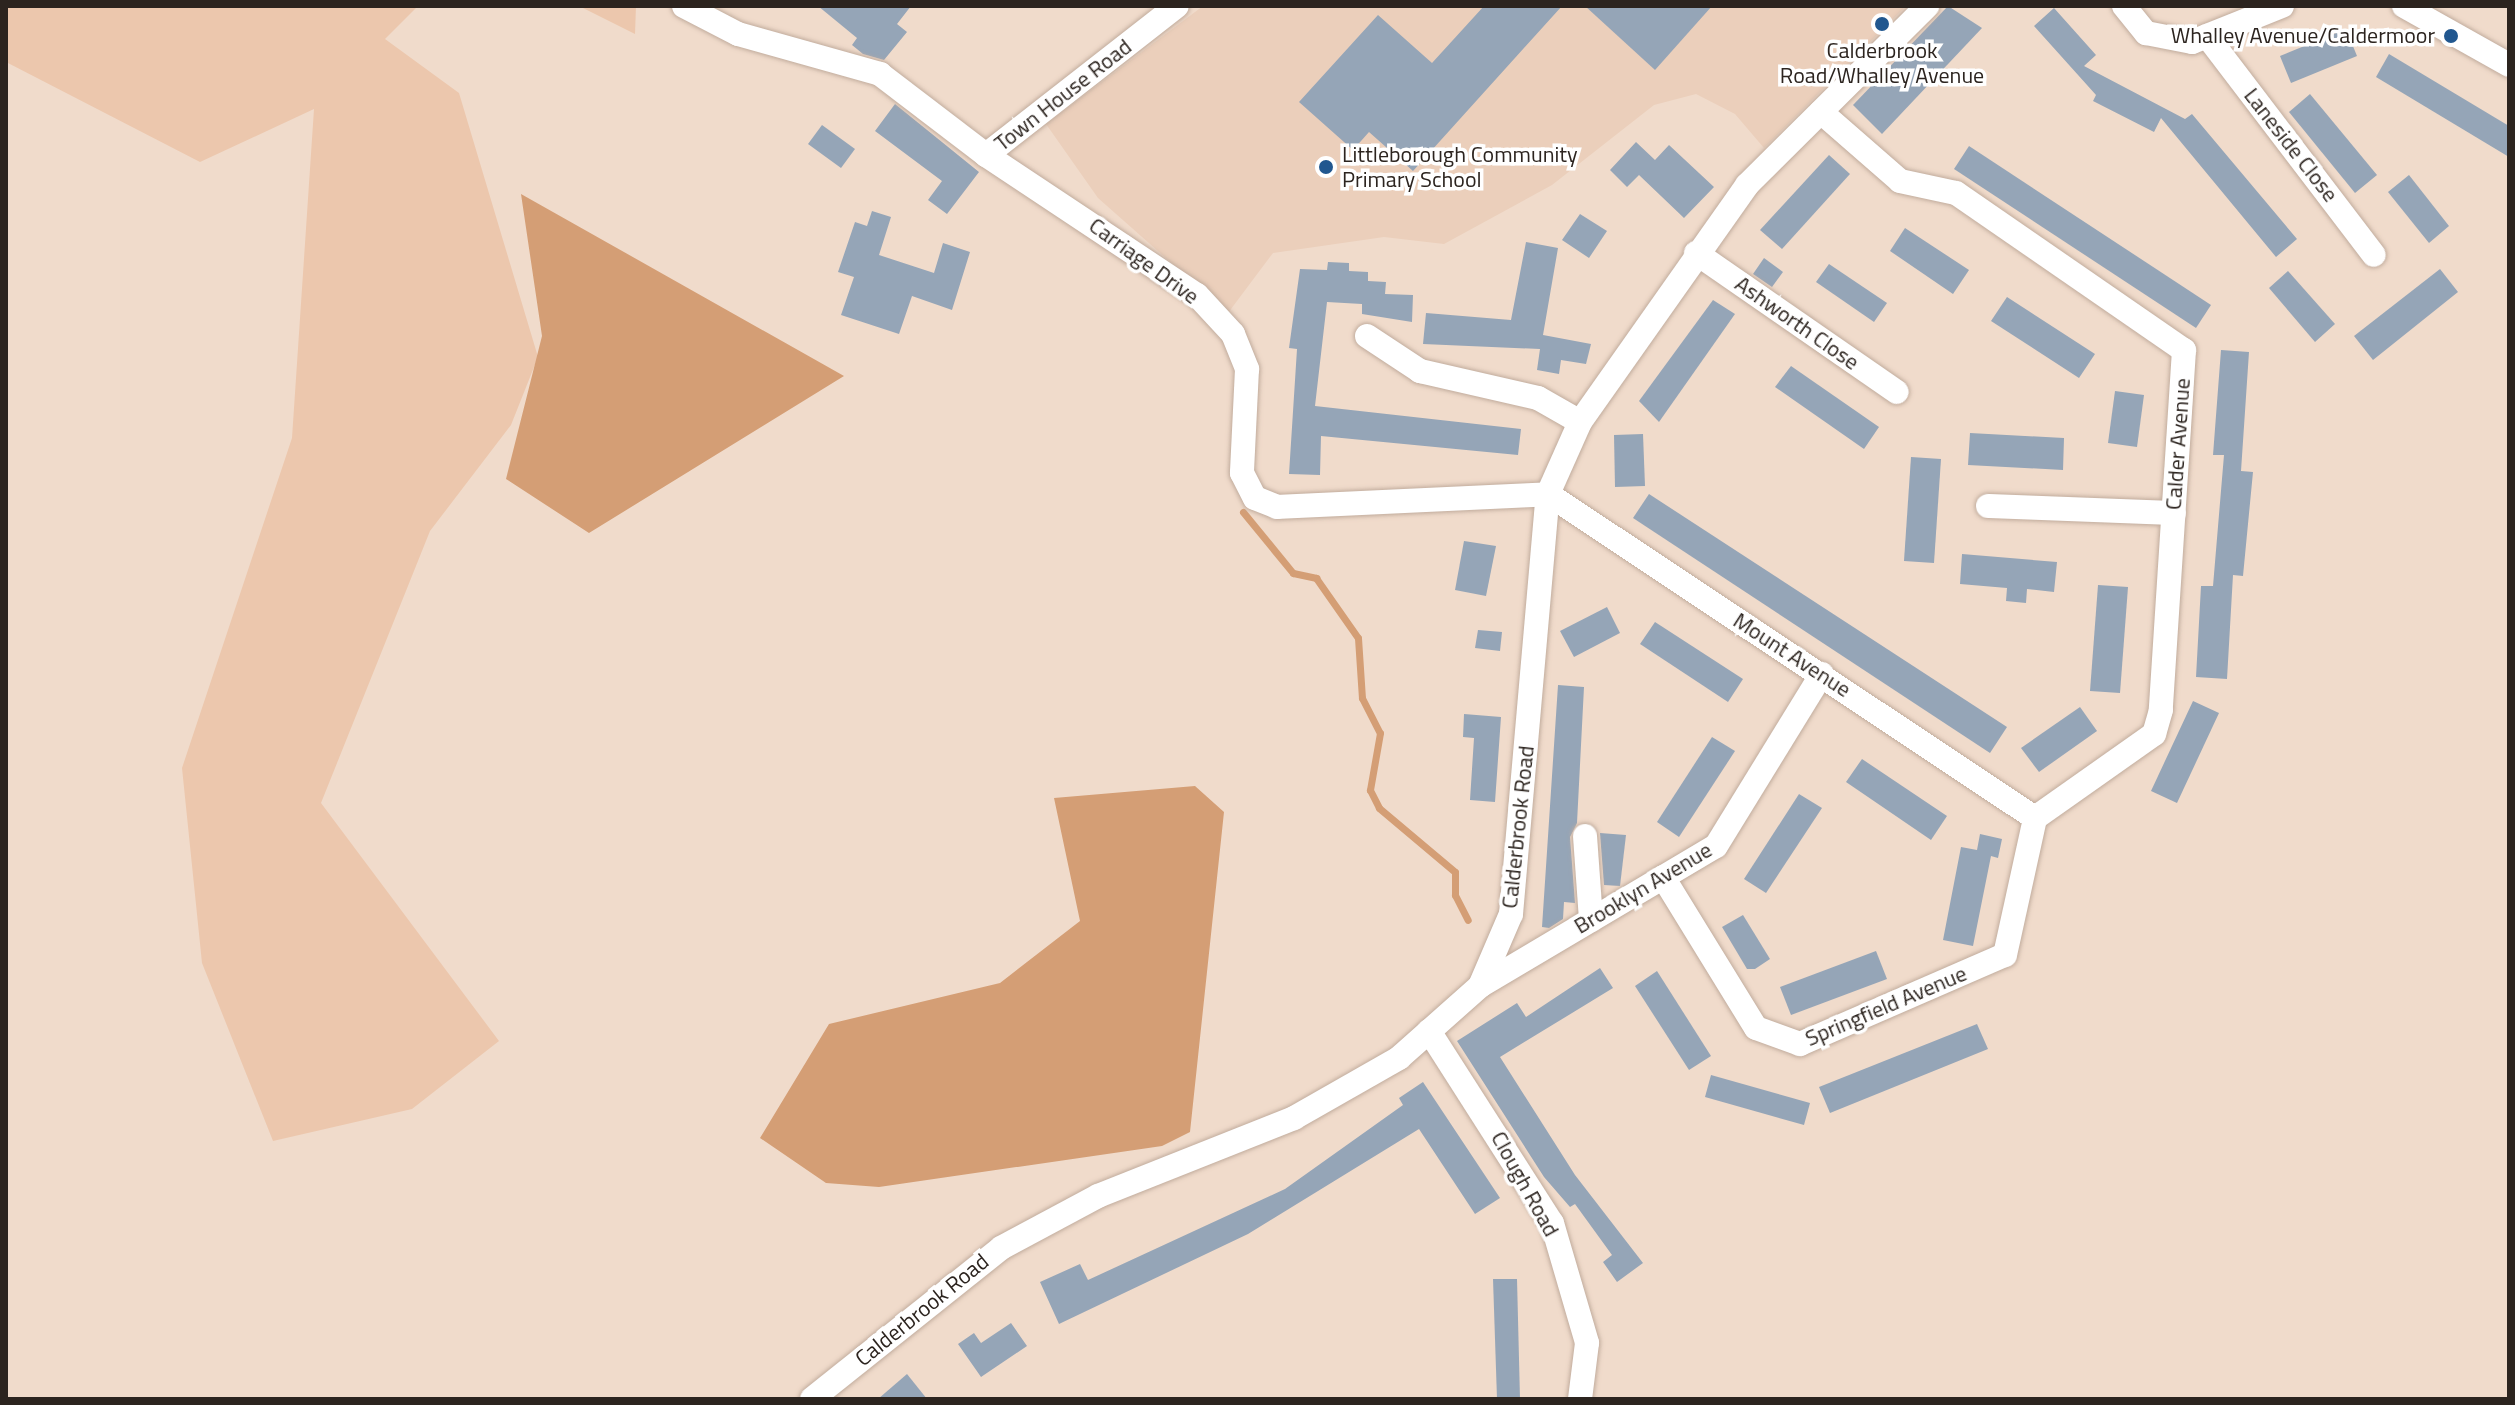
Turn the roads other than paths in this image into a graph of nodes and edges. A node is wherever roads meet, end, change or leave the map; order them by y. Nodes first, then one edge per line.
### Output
1 (684, 6) edge
2 (1177, 6) edge
3 (1927, 6) edge
4 (2124, 6) edge
5 (2282, 6) edge
6 (2404, 6) edge
7 (2207, 36) junction
8 (2509, 65) edge
9 (1821, 112) junction
10 (986, 155) junction
11 (1696, 253) junction
12 (2374, 255) dead end
13 (1367, 336) dead end
14 (1897, 392) dead end
15 (1580, 422) junction
16 (1548, 494) junction
17 (1988, 506) dead end
18 (2174, 513) junction
19 (1822, 674) junction
20 (2035, 818) junction
21 (1585, 836) dead end
22 (1663, 877) junction
23 (1591, 920) junction
24 (1480, 986) junction
25 (1429, 1031) junction
26 (812, 1399) edge
27 (1580, 1399) edge

1 - 10 street, Carriage Drive
2 - 10 street, Town House Road
3 - 9 street, Calderbrook Road
4 - 7 street
5 - 7 street
6 - 8 street
7 - 12 street, Laneside Close
9 - 11 street, Calderbrook Road
9 - 18 street, Calder Avenue
10 - 16 street, Carriage Drive
11 - 14 street, Ashworth Close
11 - 15 street, Calderbrook Road
13 - 15 street
15 - 16 street, Calderbrook Road
16 - 19 street, Mount Avenue
16 - 24 street, Calderbrook Road
17 - 18 street
18 - 20 street, Calder Avenue
19 - 20 street, Mount Avenue
19 - 22 street, Brooklyn Avenue
20 - 22 street, Springfield Avenue
21 - 23 street
22 - 23 street, Brooklyn Avenue
23 - 24 street, Brooklyn Avenue
24 - 25 street, Calderbrook Road
25 - 26 street, Calderbrook Road
25 - 27 street, Clough Road

